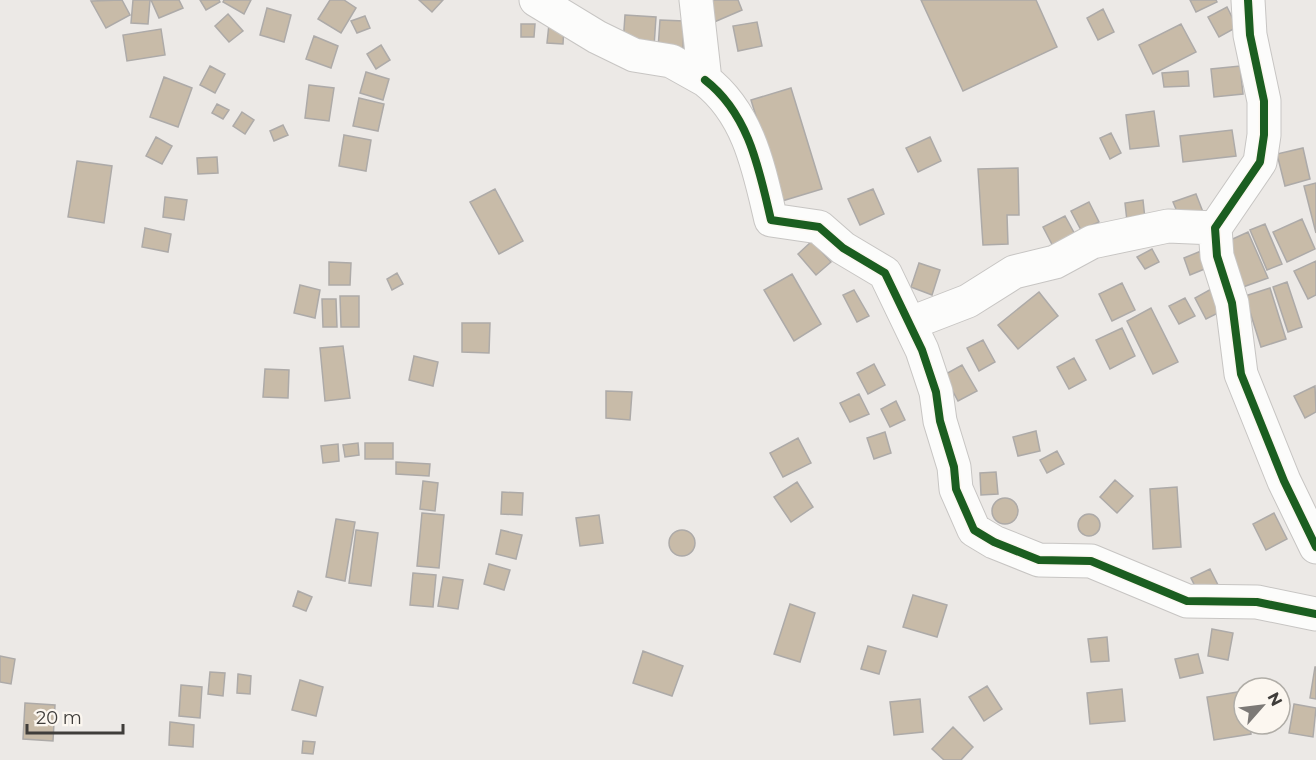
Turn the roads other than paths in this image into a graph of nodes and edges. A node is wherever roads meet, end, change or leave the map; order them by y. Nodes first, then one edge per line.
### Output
1 (536, 0) edge
2 (696, 0) edge
3 (1248, 0) edge
4 (705, 80) junction
5 (1215, 228) junction
6 (911, 323) junction
7 (1316, 547) edge
8 (1316, 614) edge

1 - 4 street
2 - 4 street
3 - 5 street
4 - 6 street
5 - 6 street
5 - 7 street
6 - 8 street

